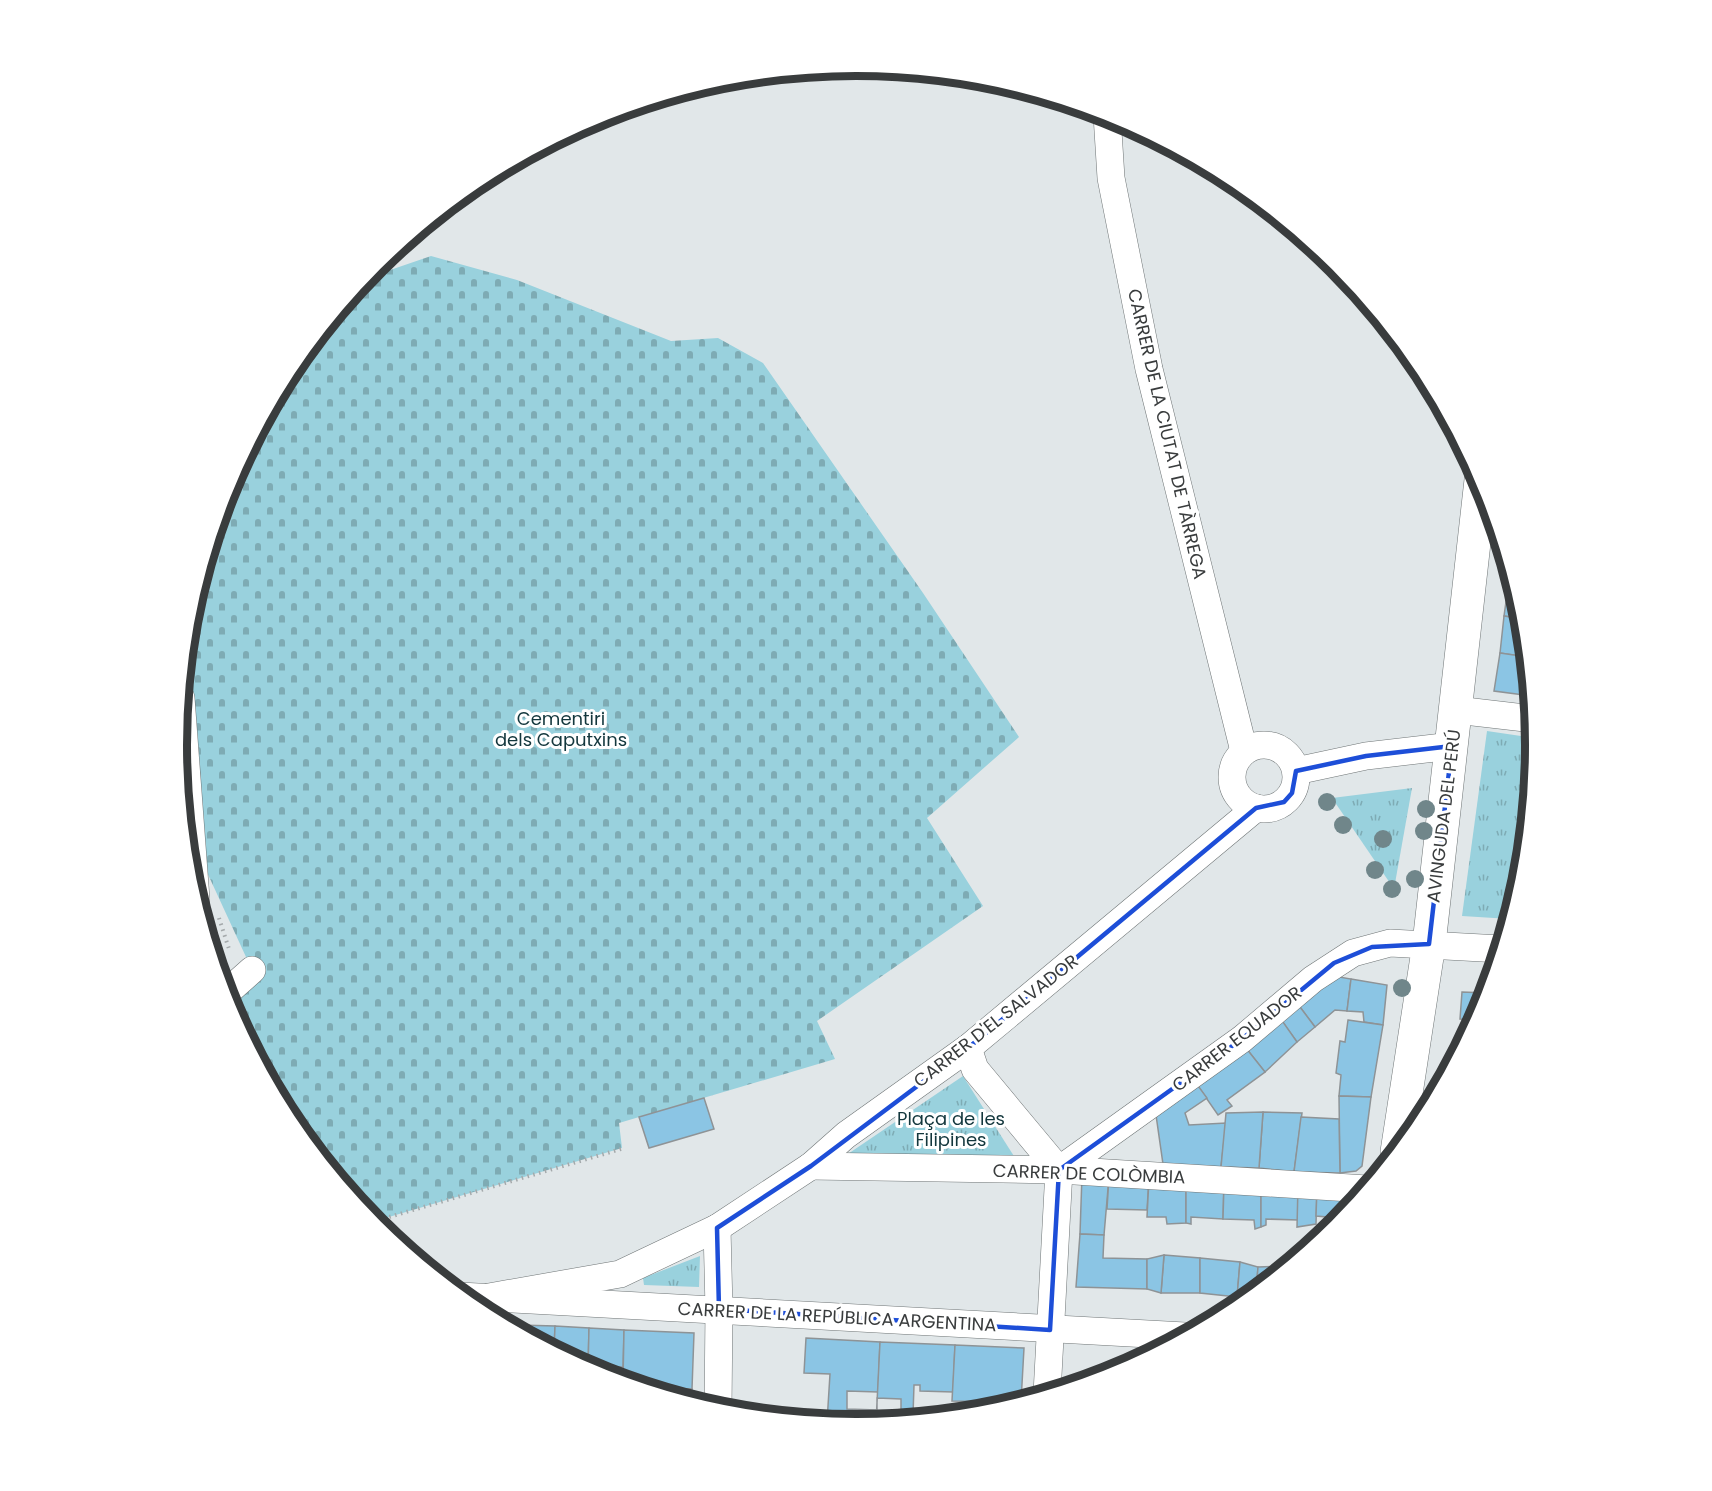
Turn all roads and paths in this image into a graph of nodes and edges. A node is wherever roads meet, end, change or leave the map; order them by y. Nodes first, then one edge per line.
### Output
1 (1108, 125) edge
2 (1479, 502) edge
3 (1456, 710) junction
4 (1524, 718) edge
5 (1452, 746) junction
6 (1244, 751) junction
7 (1296, 771) junction
8 (1256, 808) junction
9 (207, 908) edge
10 (1429, 944) junction
11 (1493, 948) edge
12 (223, 954) dead end
13 (252, 970) dead end
14 (233, 987) edge
15 (968, 1048) junction
16 (1400, 1135) edge
17 (621, 1149) dead end
18 (811, 1166) junction
19 (1059, 1170) junction
20 (1358, 1188) edge
21 (383, 1219) edge
22 (717, 1228) junction
23 (477, 1297) edge
24 (489, 1297) junction
25 (719, 1309) junction
26 (1050, 1330) junction
27 (1171, 1335) edge
28 (1047, 1386) edge
29 (718, 1400) edge

1 - 6 street, CARRER DE LA CIUTAT DE TÀRREGA
2 - 3 street, AVINGUDA DEL PERÚ
3 - 4 street
3 - 5 street, AVINGUDA DEL PERÚ
5 - 7 street
5 - 10 street, AVINGUDA DEL PERÚ
6 - 7 street
6 - 8 street
7 - 8 street
8 - 15 street, CARRER D'EL SALVADOR
9 - 12 path
10 - 11 street, CARRER EQUADOR
10 - 16 street, AVINGUDA DEL PERÚ
10 - 19 street, CARRER EQUADOR
13 - 14 street
15 - 18 street, CARRER D'EL SALVADOR
15 - 19 street
17 - 21 path
18 - 19 street, CARRER DE COLÒMBIA
18 - 22 street, CARRER D'EL SALVADOR
19 - 20 street, CARRER DE COLÒMBIA
19 - 26 street
22 - 24 street, CARRER D'EL SALVADOR
22 - 25 street
23 - 24 street
24 - 25 street, CARRER DE LA REPÚBLICA ARGENTINA
25 - 26 street, CARRER DE LA REPÚBLICA ARGENTINA
25 - 29 street
26 - 27 street, CARRER DE LA REPÚBLICA ARGENTINA
26 - 28 street

